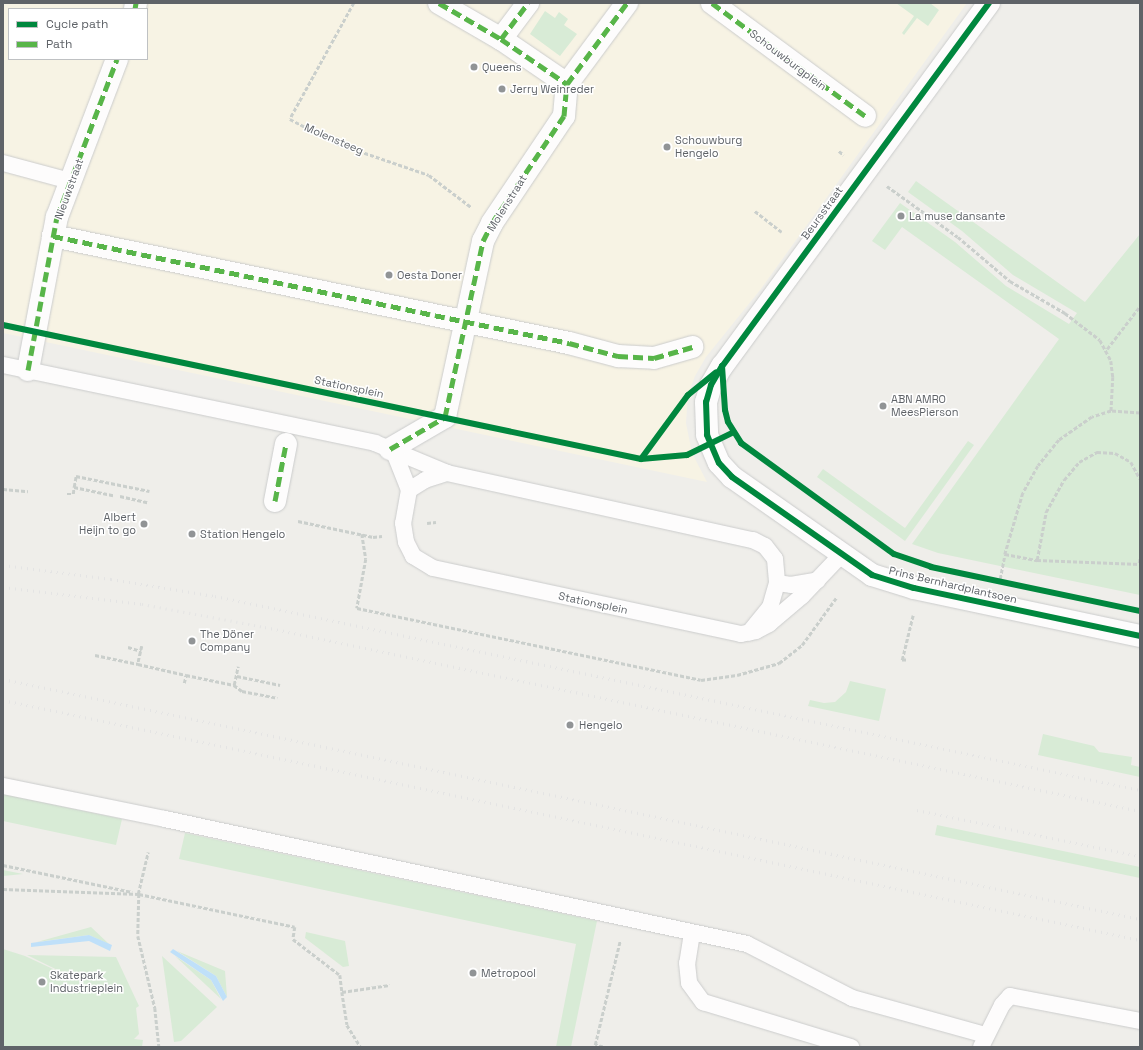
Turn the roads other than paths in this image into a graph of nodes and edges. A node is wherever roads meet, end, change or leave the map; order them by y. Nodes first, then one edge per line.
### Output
1 (439, 3) edge
2 (528, 3) edge
3 (626, 3) edge
4 (712, 3) edge
5 (989, 3) edge
6 (501, 39) junction
7 (117, 60) edge
8 (567, 84) junction
9 (865, 116) dead end
10 (3, 163) edge
11 (70, 181) junction
12 (53, 236) junction
13 (465, 323) junction
14 (692, 347) dead end
15 (3, 365) edge
16 (28, 370) junction
17 (286, 444) dead end
18 (710, 446) joint
19 (392, 450) junction
20 (447, 473) junction
21 (409, 490) junction
22 (275, 501) dead end
23 (849, 561) junction
24 (818, 580) junction
25 (777, 583) junction
26 (749, 633) junction
27 (1140, 636) edge
28 (3, 786) edge
29 (692, 933) junction
30 (1140, 1021) edge
31 (983, 1041) edge
32 (851, 1047) edge

1 - 6 street
2 - 6 street
3 - 8 street
4 - 9 street, Schouwburgplein
5 - 18 street, Beursstraat
6 - 8 street
7 - 11 street, Nieuwstraat
8 - 13 street, Molenstraat
10 - 11 lane
11 - 12 street, Nieuwstraat
12 - 13 street
12 - 16 street, Nieuwstraat
13 - 14 street
13 - 19 street, Molenstraat
15 - 16 lane
16 - 19 lane
17 - 22 street
18 - 23 street, Prins Bernhardplantsoen
19 - 20 lane
19 - 21 lane
20 - 21 lane
20 - 25 lane
21 - 26 lane, Stationsplein
23 - 24 lane, Stationsplein
23 - 27 street, Prins Bernhardplantsoen
24 - 25 lane
24 - 26 lane, Stationsplein
25 - 26 lane
28 - 29 lane
29 - 31 lane
29 - 32 lane
30 - 31 lane

